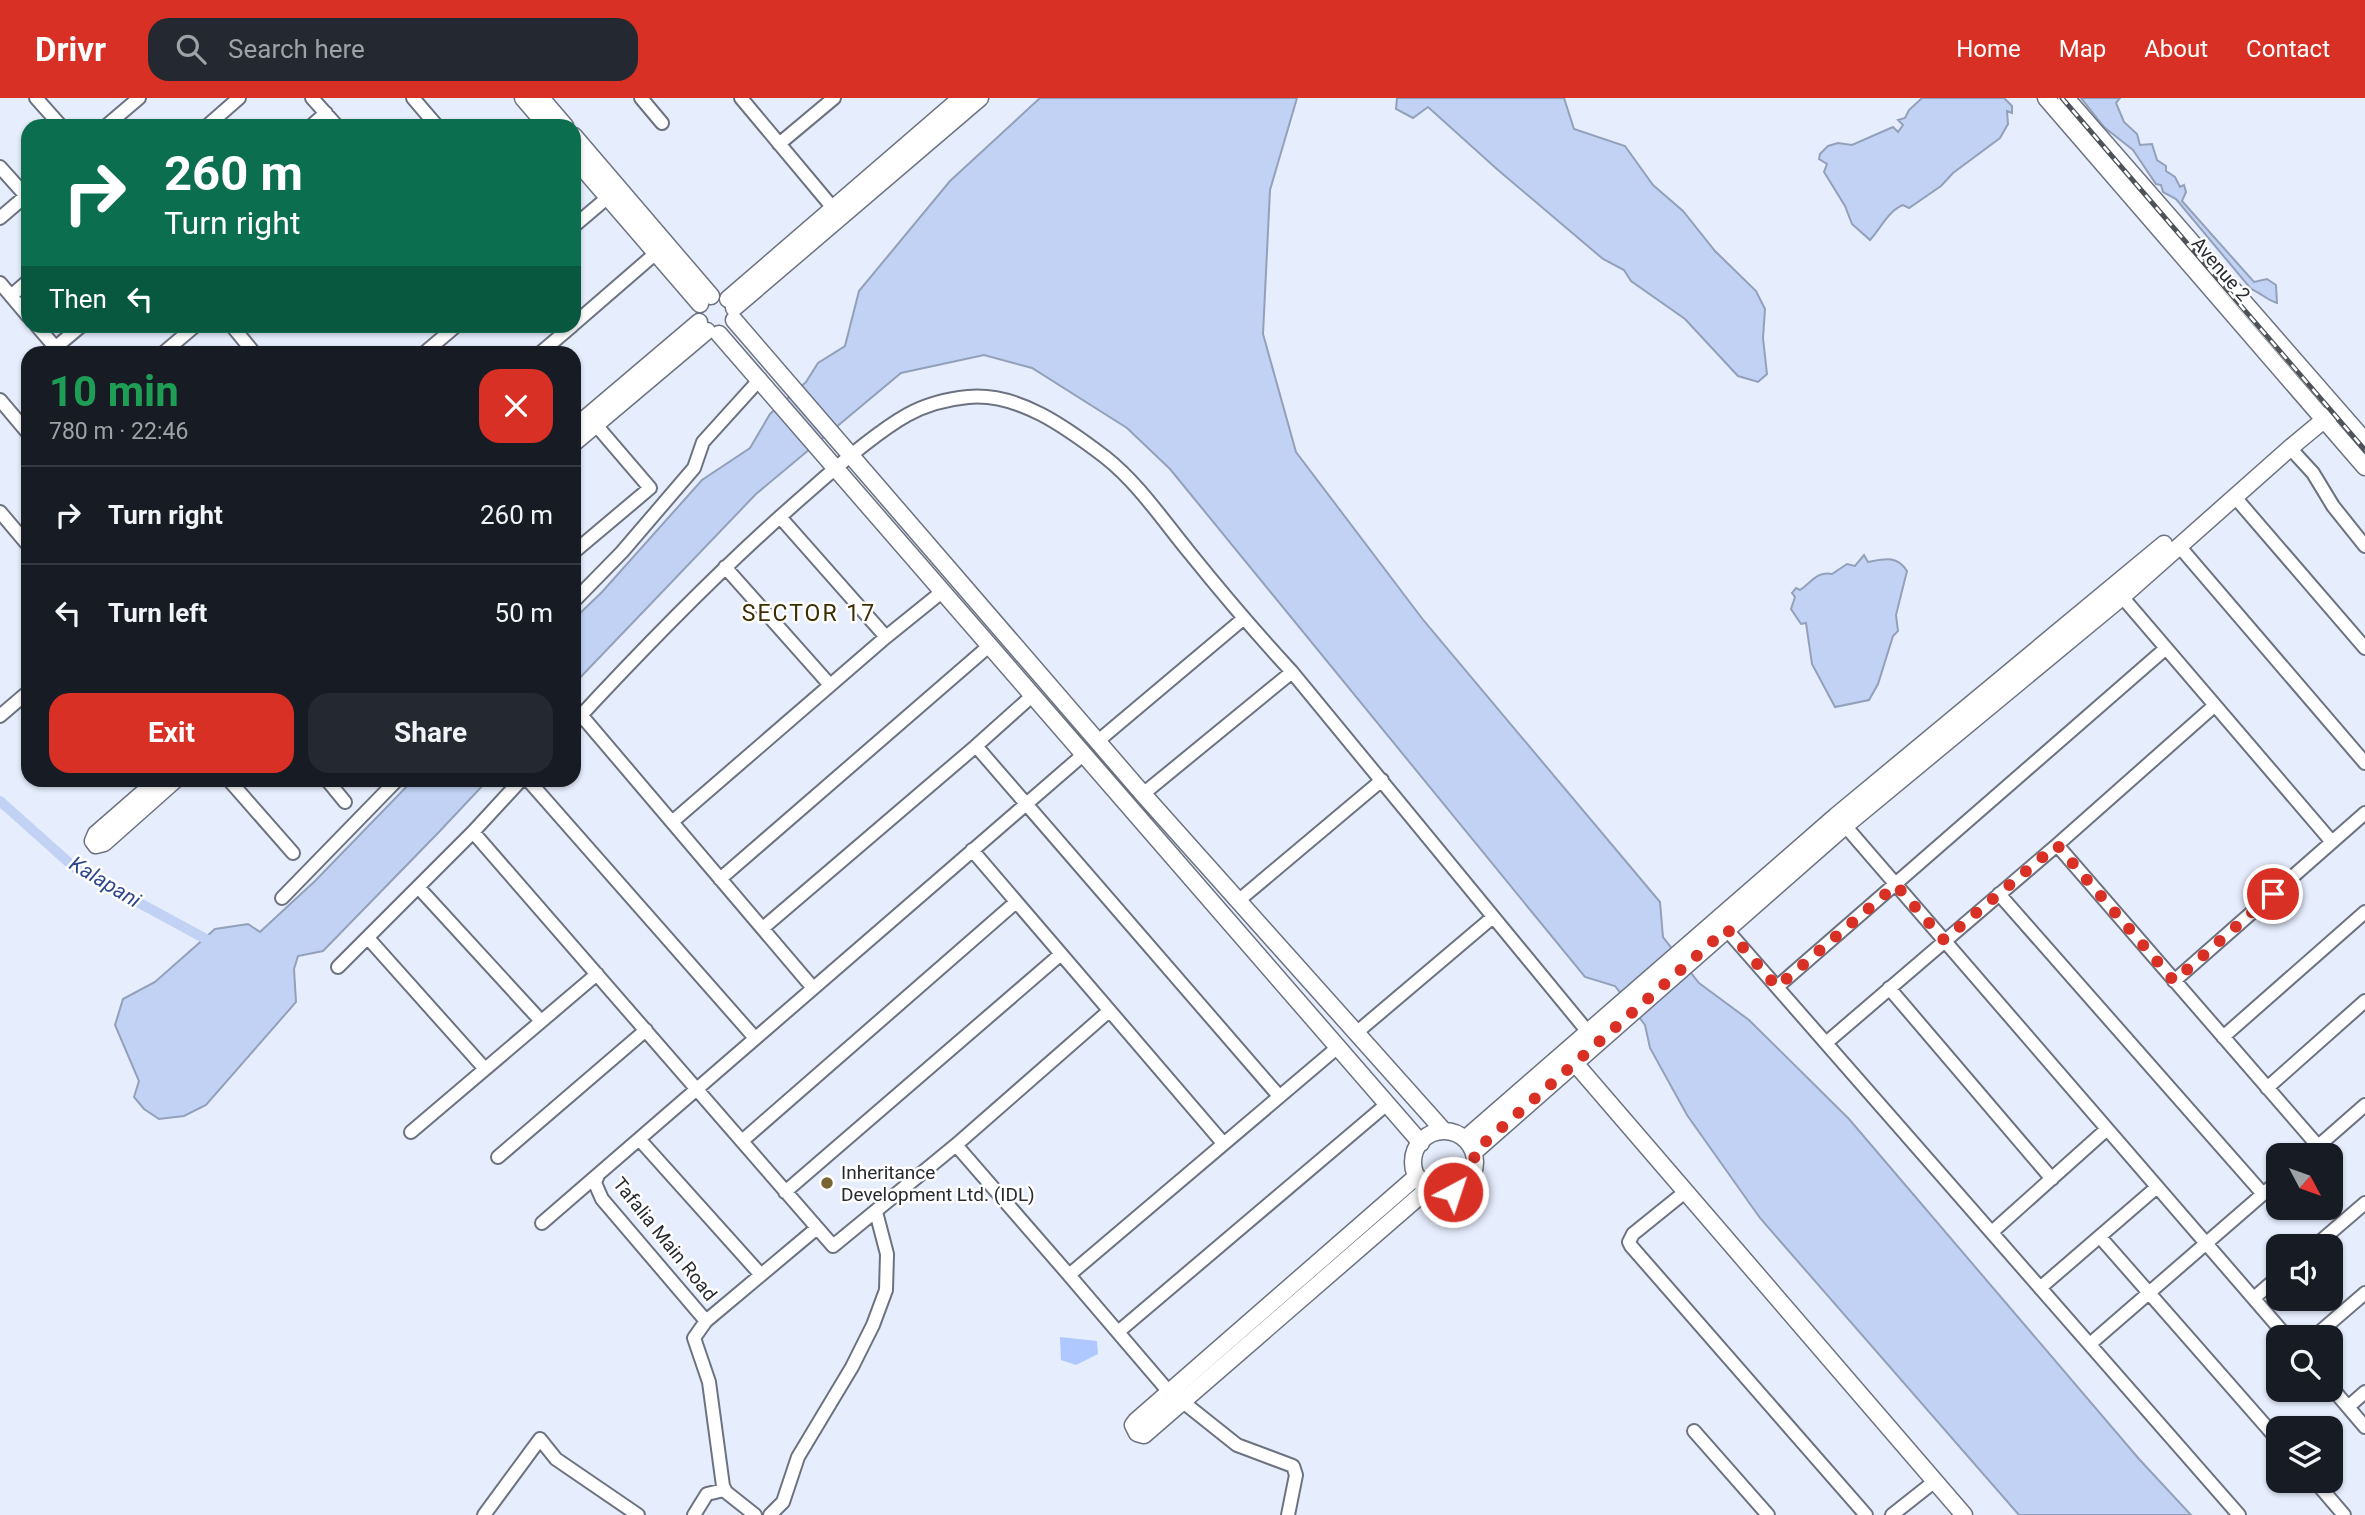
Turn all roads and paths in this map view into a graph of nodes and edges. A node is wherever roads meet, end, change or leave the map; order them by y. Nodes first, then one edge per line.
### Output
1 (36, 98) edge
2 (139, 98) edge
3 (239, 98) edge
4 (312, 98) edge
5 (413, 98) edge
6 (523, 98) edge
7 (541, 98) edge
8 (641, 98) edge
9 (741, 98) edge
10 (834, 98) edge
11 (961, 98) edge
12 (980, 98) edge
13 (2046, 98) edge
14 (2066, 98) edge
15 (326, 113) junction
16 (55, 119) edge
17 (114, 119) edge
18 (215, 119) edge
19 (319, 119) edge
20 (331, 119) edge
21 (431, 119) edge
22 (541, 119) edge
23 (559, 119) edge
24 (662, 123) dead end
25 (779, 144) junction
26 (581, 145) edge
27 (581, 166) edge
28 (0, 167) edge
29 (21, 189) edge
30 (607, 198) junction
31 (21, 200) edge
32 (833, 208) junction
33 (0, 218) edge
34 (581, 220) edge
35 (656, 253) junction
36 (0, 284) edge
37 (21, 287) edge
38 (10, 296) junction
39 (705, 300) junction
40 (21, 308) edge
41 (732, 309) junction
42 (581, 318) edge
43 (708, 329) junction
44 (43, 333) edge
45 (75, 333) edge
46 (187, 333) edge
47 (448, 333) edge
48 (564, 333) edge
49 (55, 346) edge
50 (63, 346) edge
51 (171, 346) edge
52 (433, 346) edge
53 (548, 346) edge
54 (760, 379) junction
55 (0, 400) edge
56 (2334, 405) junction
57 (2320, 416) junction
58 (581, 423) edge
59 (21, 425) edge
60 (596, 425) junction
61 (581, 437) edge
62 (2365, 441) edge
63 (2290, 448) junction
64 (848, 454) junction
65 (834, 466) junction
66 (2365, 467) edge
67 (2234, 496) junction
68 (0, 512) edge
69 (780, 516) junction
70 (21, 537) edge
71 (581, 546) edge
72 (2179, 546) junction
73 (2365, 546) edge
74 (725, 567) junction
75 (943, 591) junction
76 (2118, 592) junction
77 (581, 594) edge
78 (1243, 619) junction
79 (886, 637) junction
80 (989, 646) junction
81 (2365, 648) edge
82 (2165, 649) junction
83 (1292, 672) junction
84 (830, 685) junction
85 (1033, 695) junction
86 (21, 697) edge
87 (2214, 706) junction
88 (0, 716) edge
89 (581, 716) edge
90 (581, 722) edge
91 (1098, 741) junction
92 (976, 746) junction
93 (1084, 754) junction
94 (2365, 762) edge
95 (1381, 780) junction
96 (151, 787) edge
97 (166, 787) edge
98 (235, 787) edge
99 (333, 787) edge
100 (390, 787) edge
101 (515, 787) edge
102 (534, 787) edge
103 (1143, 794) junction
104 (345, 802) dead end
105 (1026, 803) junction
106 (2365, 813) edge
107 (1840, 821) junction
108 (672, 822) junction
109 (473, 832) junction
110 (2332, 842) junction
111 (2057, 845) junction
112 (972, 850) junction
113 (293, 853) dead end
114 (1799, 856) junction
115 (720, 879) junction
116 (1896, 885) junction
117 (418, 887) junction
118 (1999, 894) junction
119 (282, 898) dead end
120 (1238, 901) junction
121 (1016, 902) junction
122 (2365, 912) edge
123 (1493, 917) junction
124 (762, 928) junction
125 (1727, 929) junction
126 (368, 938) junction
127 (1705, 938) junction
128 (1944, 940) junction
129 (1061, 954) junction
130 (338, 967) dead end
131 (597, 974) junction
132 (2174, 981) junction
133 (1777, 987) junction
134 (813, 988) junction
135 (1889, 988) junction
136 (2365, 1001) edge
137 (1109, 1011) junction
138 (541, 1021) junction
139 (1599, 1028) junction
140 (646, 1030) junction
141 (1356, 1033) junction
142 (2223, 1037) junction
143 (755, 1038) junction
144 (1826, 1043) junction
145 (1338, 1047) junction
146 (1574, 1062) junction
147 (485, 1069) junction
148 (697, 1088) junction
149 (2267, 1088) junction
150 (1279, 1096) junction
151 (1387, 1104) junction
152 (2365, 1105) edge
153 (2107, 1129) junction
154 (1444, 1131) junction
155 (411, 1132) dead end
156 (639, 1139) junction
157 (742, 1141) junction
158 (1223, 1143) junction
159 (1421, 1143) junction
160 (2307, 1143) edge
161 (2322, 1143) edge
162 (956, 1145) junction
163 (1469, 1146) junction
164 (498, 1157) dead end
165 (598, 1175) junction
166 (1417, 1176) junction
167 (2052, 1179) junction
168 (2157, 1187) junction
169 (1429, 1188) junction
170 (2266, 1191) edge
171 (785, 1192) junction
172 (1685, 1192) junction
173 (2263, 1194) junction
174 (2365, 1203) edge
175 (876, 1212) junction
176 (542, 1223) dead end
177 (817, 1228) junction
178 (1992, 1232) junction
179 (2329, 1234) edge
180 (2100, 1237) junction
181 (2206, 1243) junction
182 (761, 1275) junction
183 (1069, 1275) junction
184 (2040, 1288) junction
185 (2266, 1288) edge
186 (2150, 1292) junction
187 (2365, 1293) edge
188 (2254, 1298) junction
189 (706, 1321) junction
190 (2277, 1325) edge
191 (2328, 1325) edge
192 (1118, 1332) junction
193 (2090, 1344) junction
194 (1169, 1392) junction
195 (2365, 1392) edge
196 (2343, 1401) edge
197 (1183, 1402) junction
198 (2348, 1407) junction
199 (2266, 1426) edge
200 (2365, 1427) edge
201 (1694, 1431) dead end
202 (1934, 1481) junction
203 (724, 1490) junction
204 (2325, 1493) edge
205 (484, 1515) edge
206 (638, 1515) edge
207 (694, 1515) edge
208 (755, 1515) edge
209 (770, 1515) edge
210 (1288, 1515) edge
211 (1768, 1515) edge
212 (1867, 1515) edge
213 (1892, 1515) edge
214 (1964, 1515) edge
215 (2239, 1515) edge
216 (2343, 1515) edge

1 - 16 street
2 - 17 street
3 - 18 street
4 - 15 street
5 - 21 street
6 - 22 street
7 - 23 street
8 - 24 street
9 - 25 street
10 - 25 street
11 - 32 street
12 - 41 street
13 - 57 street, Avenue 2
14 - 56 street, Avenue 2
15 - 19 street
15 - 20 street
25 - 32 street
26 - 39 street
27 - 30 street
28 - 29 street
30 - 34 street
30 - 35 street
31 - 33 street
32 - 41 street
35 - 39 street
35 - 42 street
36 - 38 street
37 - 38 street
38 - 40 street
39 - 41 street
39 - 43 street
41 - 43 street
41 - 64 street
43 - 54 street
43 - 58 street
43 - 60 street
44 - 49 street
45 - 50 street
46 - 51 street
47 - 52 street
48 - 53 street
54 - 65 street
54 - 77 street
55 - 59 street
56 - 57 street
56 - 62 street, Avenue 2
57 - 63 street
57 - 66 street, Avenue 2
57 - 76 street
60 - 61 street
60 - 71 street
63 - 67 street
63 - 73 street
64 - 65 street
64 - 78 street
64 - 91 street
65 - 69 street
65 - 75 street
67 - 72 street
67 - 81 street
68 - 70 street
69 - 74 street
69 - 79 street
72 - 76 street
72 - 94 street
74 - 84 street
74 - 89 street
75 - 79 street
75 - 80 street
76 - 82 street
76 - 107 street
78 - 83 street
78 - 91 street
79 - 84 street
80 - 85 street
80 - 115 street
82 - 87 street
82 - 116 street
83 - 95 street
83 - 103 street
84 - 108 street
85 - 92 street
85 - 93 street
86 - 88 street
87 - 110 street
87 - 111 street
90 - 108 street
91 - 103 street
92 - 105 street
92 - 124 street
93 - 105 street
93 - 145 street
95 - 120 street
95 - 123 street
96 - 97 street
98 - 113 street
99 - 104 street
100 - 119 street
101 - 109 street
102 - 143 street
103 - 120 street
105 - 112 street
105 - 150 street
106 - 110 street
107 - 114 street
107 - 116 street
108 - 115 street
109 - 117 street
109 - 131 street
110 - 132 street
111 - 118 street
111 - 132 street
112 - 121 street
112 - 134 street
114 - 125 street
114 - 127 street
115 - 124 street
116 - 128 street
116 - 133 street
117 - 126 street
117 - 138 street
118 - 128 street
118 - 173 street
120 - 141 street
121 - 129 street
121 - 157 street
122 - 142 street
123 - 139 street
123 - 141 street
124 - 134 street
125 - 127 street
125 - 133 street
126 - 130 street
126 - 147 street
127 - 139 street
128 - 135 street
128 - 153 street
129 - 137 street
129 - 171 street
131 - 138 street
131 - 140 street
132 - 142 street
133 - 144 street
134 - 143 street
135 - 144 street
135 - 167 street
136 - 149 street
137 - 158 street
137 - 162 street
138 - 147 street
139 - 146 street
139 - 163 street
140 - 148 street
140 - 164 street
141 - 154 street
142 - 149 street
143 - 148 street
144 - 178 street
145 - 150 street
145 - 151 street
146 - 163 street
146 - 172 street
147 - 155 street
148 - 156 street
148 - 157 street
149 - 160 street
150 - 158 street
151 - 159 street
151 - 192 street
152 - 161 street
153 - 167 street
153 - 168 street
154 - 159 street
154 - 163 street
156 - 165 street
156 - 182 street
157 - 171 street
158 - 183 street
159 - 166 street
162 - 175 street
162 - 183 street
163 - 169 street
165 - 176 street
165 - 189 street, Tafalia Main Road
166 - 169 street
166 - 194 street
167 - 178 street
168 - 180 street
168 - 181 street
169 - 197 street
170 - 173 street
171 - 177 street
172 - 202 street
172 - 212 street
173 - 181 street
174 - 179 street
175 - 177 street
175 - 209 street
177 - 182 street
178 - 184 street
180 - 184 street
180 - 186 street
181 - 186 street
181 - 188 street
182 - 189 street
183 - 192 street
184 - 193 street
185 - 188 street
186 - 193 street
186 - 199 street
187 - 191 street
188 - 190 street
189 - 203 street, Tafalia Main Road
192 - 194 street
193 - 215 street
194 - 197 street
195 - 198 street
196 - 198 street
197 - 210 street
198 - 200 street
201 - 211 street
202 - 213 street
202 - 214 street
203 - 207 street
203 - 208 street
204 - 216 street
205 - 206 street

